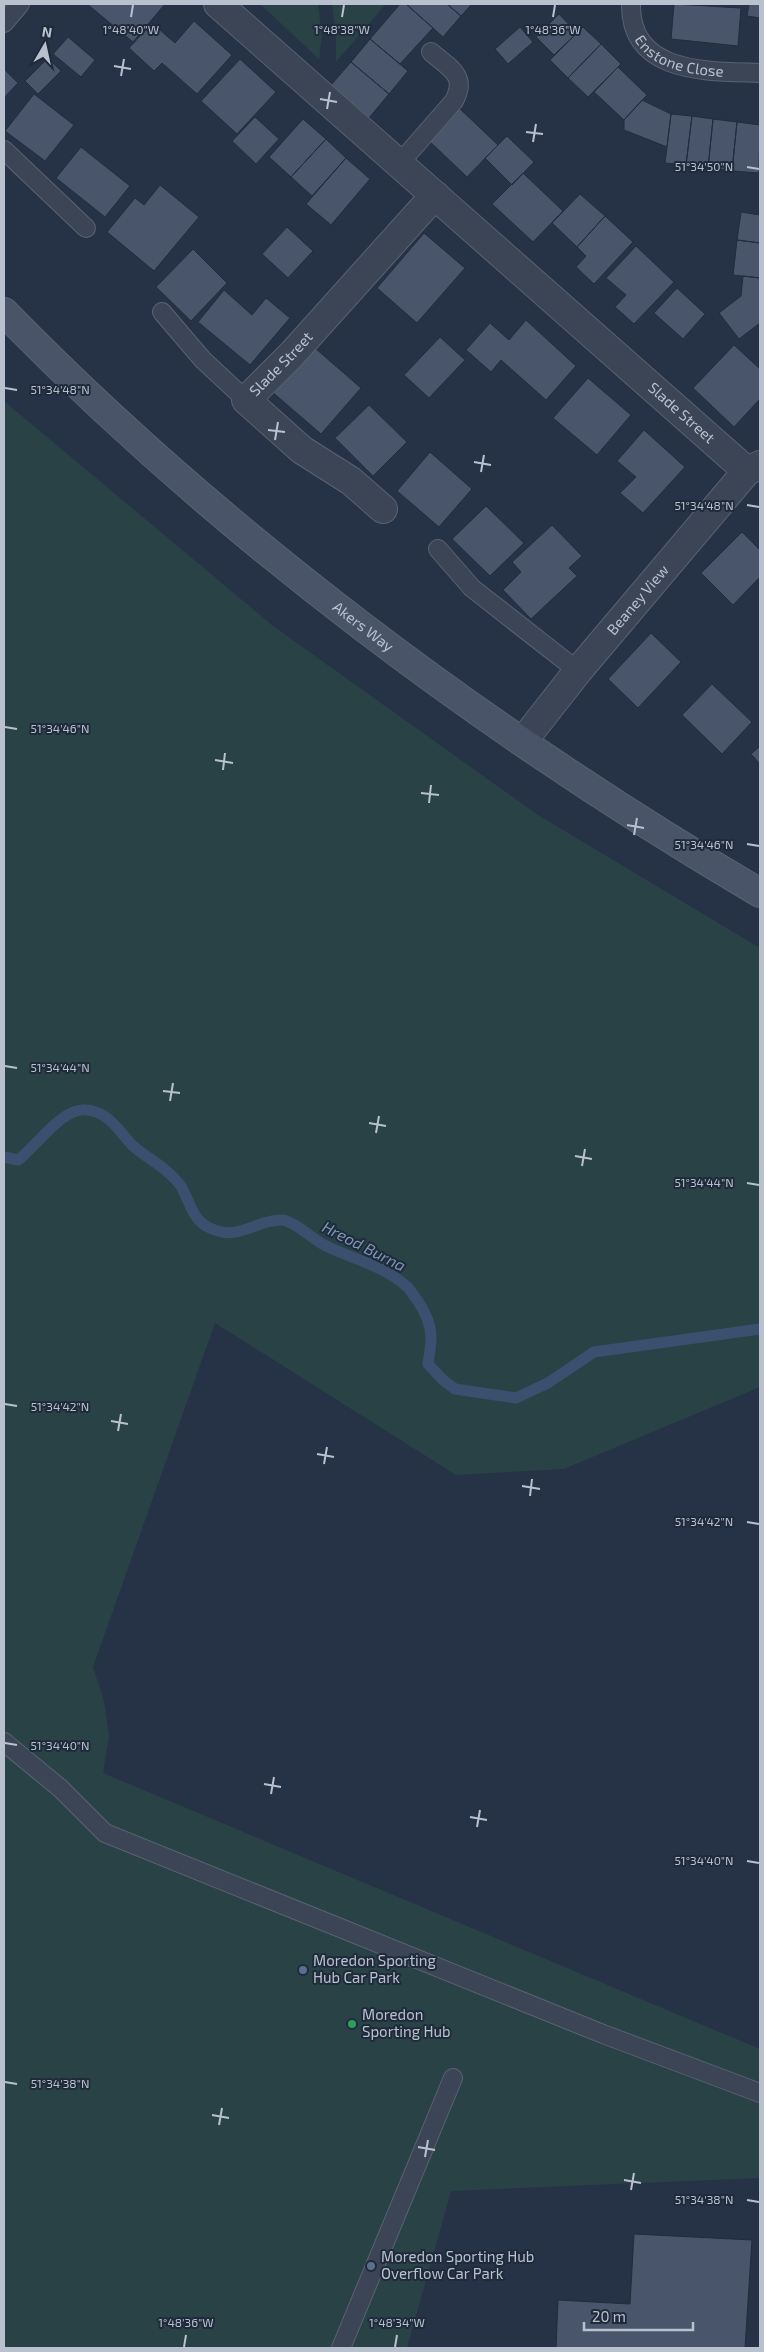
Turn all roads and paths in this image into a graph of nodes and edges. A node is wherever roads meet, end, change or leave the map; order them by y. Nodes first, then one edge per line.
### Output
1 (20, 4) edge
2 (218, 4) edge
3 (631, 4) edge
4 (4, 23) edge
5 (431, 52) dead end
6 (760, 72) edge
7 (4, 150) edge
8 (399, 164) junction
9 (435, 195) junction
10 (86, 228) dead end
11 (4, 312) edge
12 (162, 312) dead end
13 (246, 400) junction
14 (754, 468) edge
15 (383, 509) dead end
16 (438, 549) dead end
17 (578, 672) junction
18 (523, 741) junction
19 (760, 893) edge
20 (4, 1742) edge
21 (453, 2078) dead end
22 (760, 2092) edge
23 (341, 2348) edge

1 - 4 lane
2 - 8 street, Slade Street
3 - 6 lane, Enstone Close
5 - 8 lane
7 - 10 lane
8 - 9 street, Slade Street
9 - 13 street, Slade Street
9 - 14 street, Slade Street
11 - 18 main road, Akers Way
12 - 13 lane
13 - 15 street, Slade Street
14 - 17 street, Beaney View
16 - 17 lane
17 - 18 street, Beaney View
18 - 19 main road, Akers Way
20 - 22 lane
21 - 23 lane

